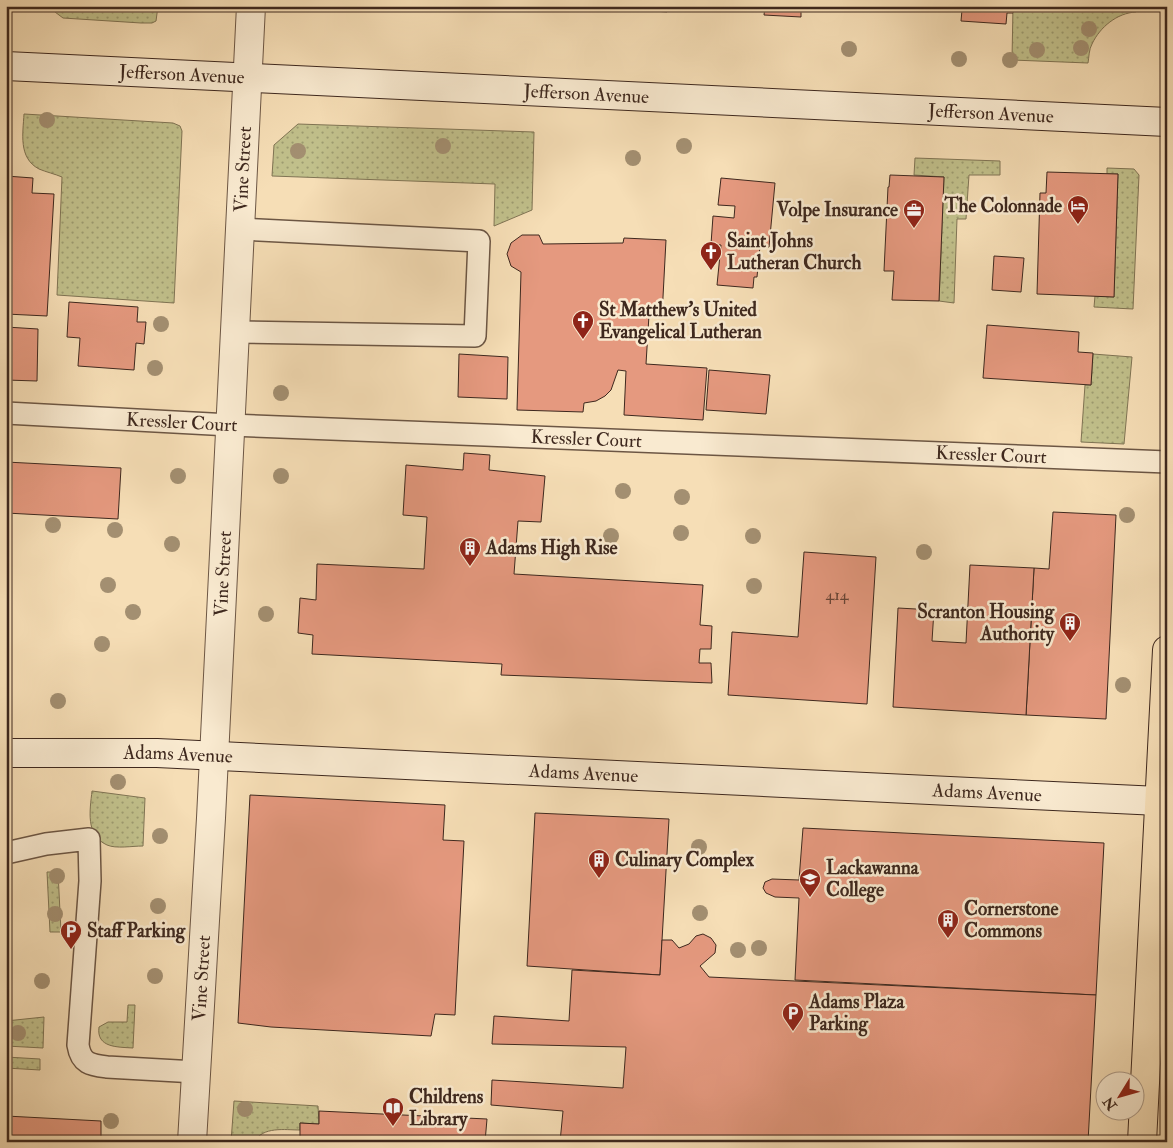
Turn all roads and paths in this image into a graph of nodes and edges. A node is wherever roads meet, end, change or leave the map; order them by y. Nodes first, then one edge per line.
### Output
1 (251, 6) edge
2 (6, 66) edge
3 (247, 78) junction
4 (1167, 122) edge
5 (240, 229) junction
6 (234, 332) junction
7 (6, 413) edge
8 (230, 425) junction
9 (1167, 462) edge
10 (1167, 650) edge
11 (6, 753) edge
12 (213, 756) junction
13 (1159, 801) junction
14 (6, 853) edge
15 (196, 1072) junction
16 (192, 1142) edge
17 (1142, 1142) edge

1 - 3 main road, Vine Street
2 - 3 main road, Jefferson Avenue
3 - 4 main road, Jefferson Avenue
3 - 5 main road, Vine Street
5 - 6 main road, Vine Street
5 - 6 lane
6 - 8 main road, Vine Street
7 - 8 lane, Kressler Court
8 - 9 lane, Kressler Court
8 - 12 main road, Vine Street
10 - 13 highway
11 - 12 main road, Adams Avenue
12 - 13 main road, Adams Avenue
12 - 15 main road, Vine Street
13 - 17 highway
14 - 15 lane
15 - 16 main road, Vine Street

